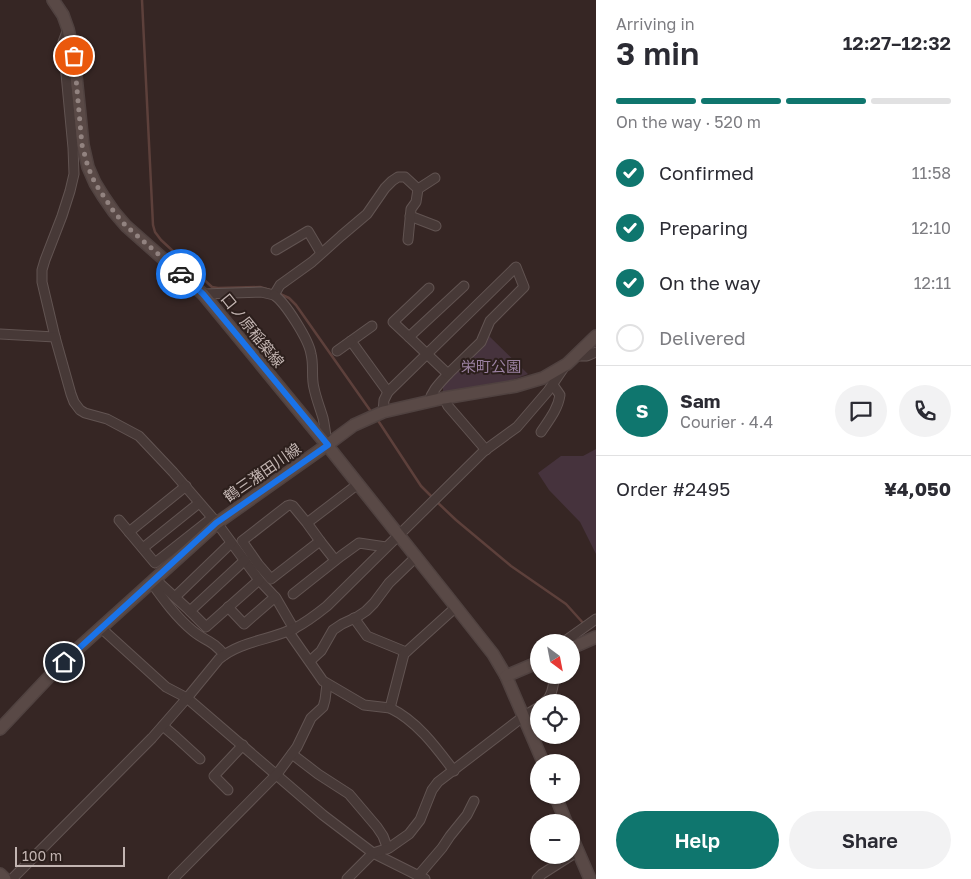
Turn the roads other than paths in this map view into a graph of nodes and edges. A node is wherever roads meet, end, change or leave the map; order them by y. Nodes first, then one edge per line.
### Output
1 (52, 0) edge
2 (68, 29) junction
3 (435, 178) dead end
4 (418, 189) junction
5 (410, 216) junction
6 (436, 226) dead end
7 (408, 240) dead end
8 (276, 250) dead end
9 (321, 253) junction
10 (464, 286) dead end
11 (429, 288) dead end
12 (203, 294) junction
13 (274, 295) junction
14 (372, 326) dead end
15 (0, 334) edge
16 (596, 336) edge
17 (55, 337) junction
18 (409, 337) junction
19 (351, 341) junction
20 (337, 351) dead end
21 (596, 352) edge
22 (426, 354) junction
23 (571, 360) junction
24 (448, 374) junction
25 (553, 385) junction
26 (388, 392) junction
27 (444, 398) junction
28 (429, 402) junction
29 (383, 412) junction
30 (541, 432) dead end
31 (328, 445) junction
32 (486, 450) junction
33 (358, 484) junction
34 (186, 486) junction
35 (199, 503) junction
36 (119, 520) dead end
37 (214, 521) junction
38 (307, 523) junction
39 (129, 532) junction
40 (398, 535) junction
41 (320, 541) junction
42 (231, 543) junction
43 (386, 547) junction
44 (143, 548) junction
45 (416, 557) junction
46 (245, 560) junction
47 (335, 560) junction
48 (260, 580) junction
49 (153, 581) junction
50 (293, 594) dead end
51 (175, 597) junction
52 (274, 597) junction
53 (228, 607) junction
54 (456, 607) junction
55 (190, 611) junction
56 (354, 618) junction
57 (596, 619) edge
58 (101, 628) junction
59 (291, 630) junction
60 (575, 634) edge
61 (596, 638) edge
62 (580, 644) edge
63 (406, 652) junction
64 (224, 655) junction
65 (310, 660) junction
66 (530, 666) edge
67 (506, 676) junction
68 (327, 684) junction
69 (187, 698) junction
70 (390, 708) junction
71 (530, 712) edge
72 (524, 716) junction
73 (163, 726) junction
74 (0, 729) edge
75 (243, 746) junction
76 (292, 754) junction
77 (540, 754) edge
78 (200, 759) dead end
79 (454, 771) junction
80 (277, 774) junction
81 (228, 790) dead end
82 (474, 800) dead end
83 (387, 849) junction
84 (373, 854) junction
85 (580, 856) edge
86 (558, 864) edge
87 (0, 874) edge
88 (421, 877) edge
89 (5, 879) edge
90 (12, 879) edge
91 (174, 879) edge
92 (347, 879) edge
93 (537, 879) edge
94 (590, 879) edge

1 - 2 main road, 口ノ原稲築線
2 - 12 main road, 口ノ原稲築線
2 - 17 street
3 - 4 street
4 - 5 street
4 - 9 street
5 - 6 street
5 - 7 street
8 - 9 street
9 - 13 street
10 - 18 street
11 - 18 street
12 - 13 street
12 - 31 main road, 口ノ原稲築線
13 - 31 street
14 - 19 street
15 - 17 street
16 - 23 main road, 鶴三潴田川線
17 - 34 street
18 - 22 street
19 - 20 street
19 - 26 street
21 - 23 street
22 - 24 street
22 - 24 street
22 - 26 street
23 - 25 street
23 - 27 main road, 鶴三潴田川線
24 - 28 street
25 - 30 street
25 - 32 street
26 - 29 street
27 - 28 main road, 鶴三潴田川線
27 - 32 street
28 - 29 main road, 鶴三潴田川線
29 - 31 main road, 鶴三潴田川線
31 - 33 main road, 口ノ原稲築線
31 - 37 main road, 鶴三潴田川線
32 - 40 street
33 - 38 street
33 - 40 main road, 口ノ原稲築線
34 - 35 street
34 - 39 street
35 - 37 street
35 - 44 street
36 - 39 street
37 - 42 street
37 - 44 street
37 - 49 main road, 鶴三潴田川線
38 - 41 street
38 - 41 street
39 - 44 street
40 - 43 street
40 - 45 main road, 口ノ原稲築線
41 - 47 street
42 - 46 street
42 - 51 street
43 - 47 street
43 - 59 street
45 - 54 main road, 口ノ原稲築線
45 - 56 street
46 - 48 street
46 - 55 street
47 - 50 street
48 - 52 street
48 - 53 street
49 - 51 street
49 - 58 main road, 鶴三潴田川線
49 - 64 street
51 - 55 street
52 - 53 street
52 - 59 street
53 - 55 street
54 - 63 street
54 - 67 main road, 口ノ原稲築線
56 - 63 street
56 - 65 street
57 - 60 street
58 - 69 street
58 - 74 main road, 鶴三潴田川線
59 - 64 street
59 - 65 street
61 - 62 main road
63 - 70 street
64 - 69 street
65 - 68 street
66 - 67 main road
67 - 72 main road, 口ノ原稲築線
68 - 70 street
68 - 76 street
69 - 73 street
69 - 75 street
70 - 79 street
71 - 72 street
72 - 77 main road, 口ノ原稲築線
72 - 79 street
73 - 78 street
73 - 90 street
75 - 80 street
75 - 81 street
76 - 80 street
76 - 83 street
79 - 83 street
80 - 84 street
80 - 91 street
82 - 88 street
83 - 84 street
84 - 88 street
84 - 92 street
85 - 94 main road
86 - 93 street
87 - 89 main road

